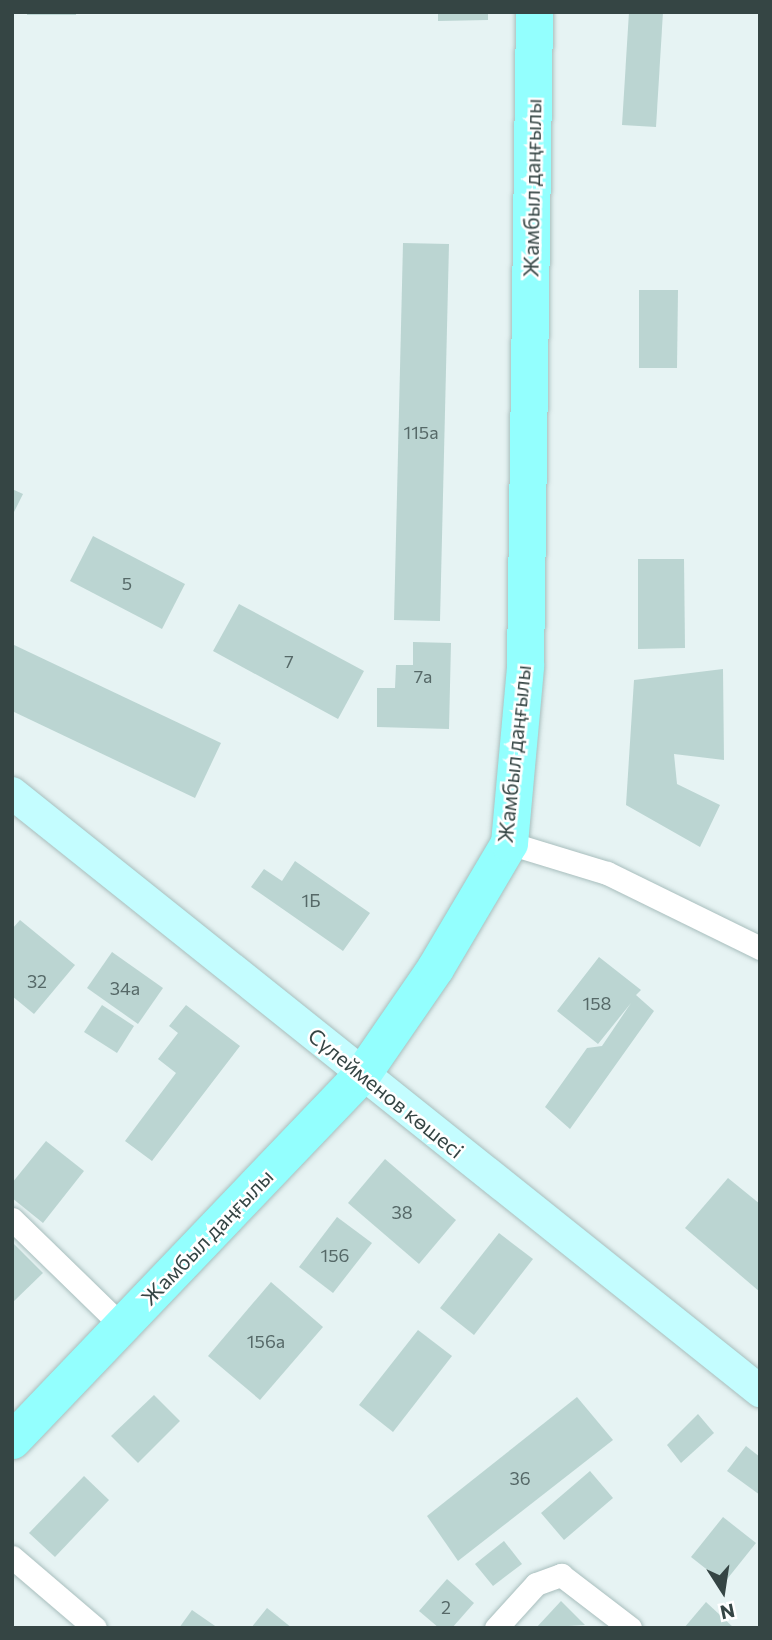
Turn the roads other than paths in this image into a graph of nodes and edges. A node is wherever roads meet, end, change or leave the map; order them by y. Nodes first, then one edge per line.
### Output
1 (534, 12) edge
2 (12, 793) edge
3 (509, 843) junction
4 (760, 948) edge
5 (362, 1074) junction
6 (12, 1219) edge
7 (122, 1326) junction
8 (760, 1391) edge
9 (12, 1440) edge
10 (12, 1557) edge
11 (95, 1628) edge
12 (496, 1628) edge
13 (630, 1628) edge

1 - 3 main road, Жамбыл даңғылы
2 - 5 main road, Сүлейменов көшесі
3 - 4 street
3 - 5 main road, Жамбыл даңғылы
5 - 7 main road, Жамбыл даңғылы
5 - 8 main road, Сүлейменов көшесі
6 - 7 street
7 - 9 main road, Жамбыл даңғылы
10 - 11 street
12 - 13 street

